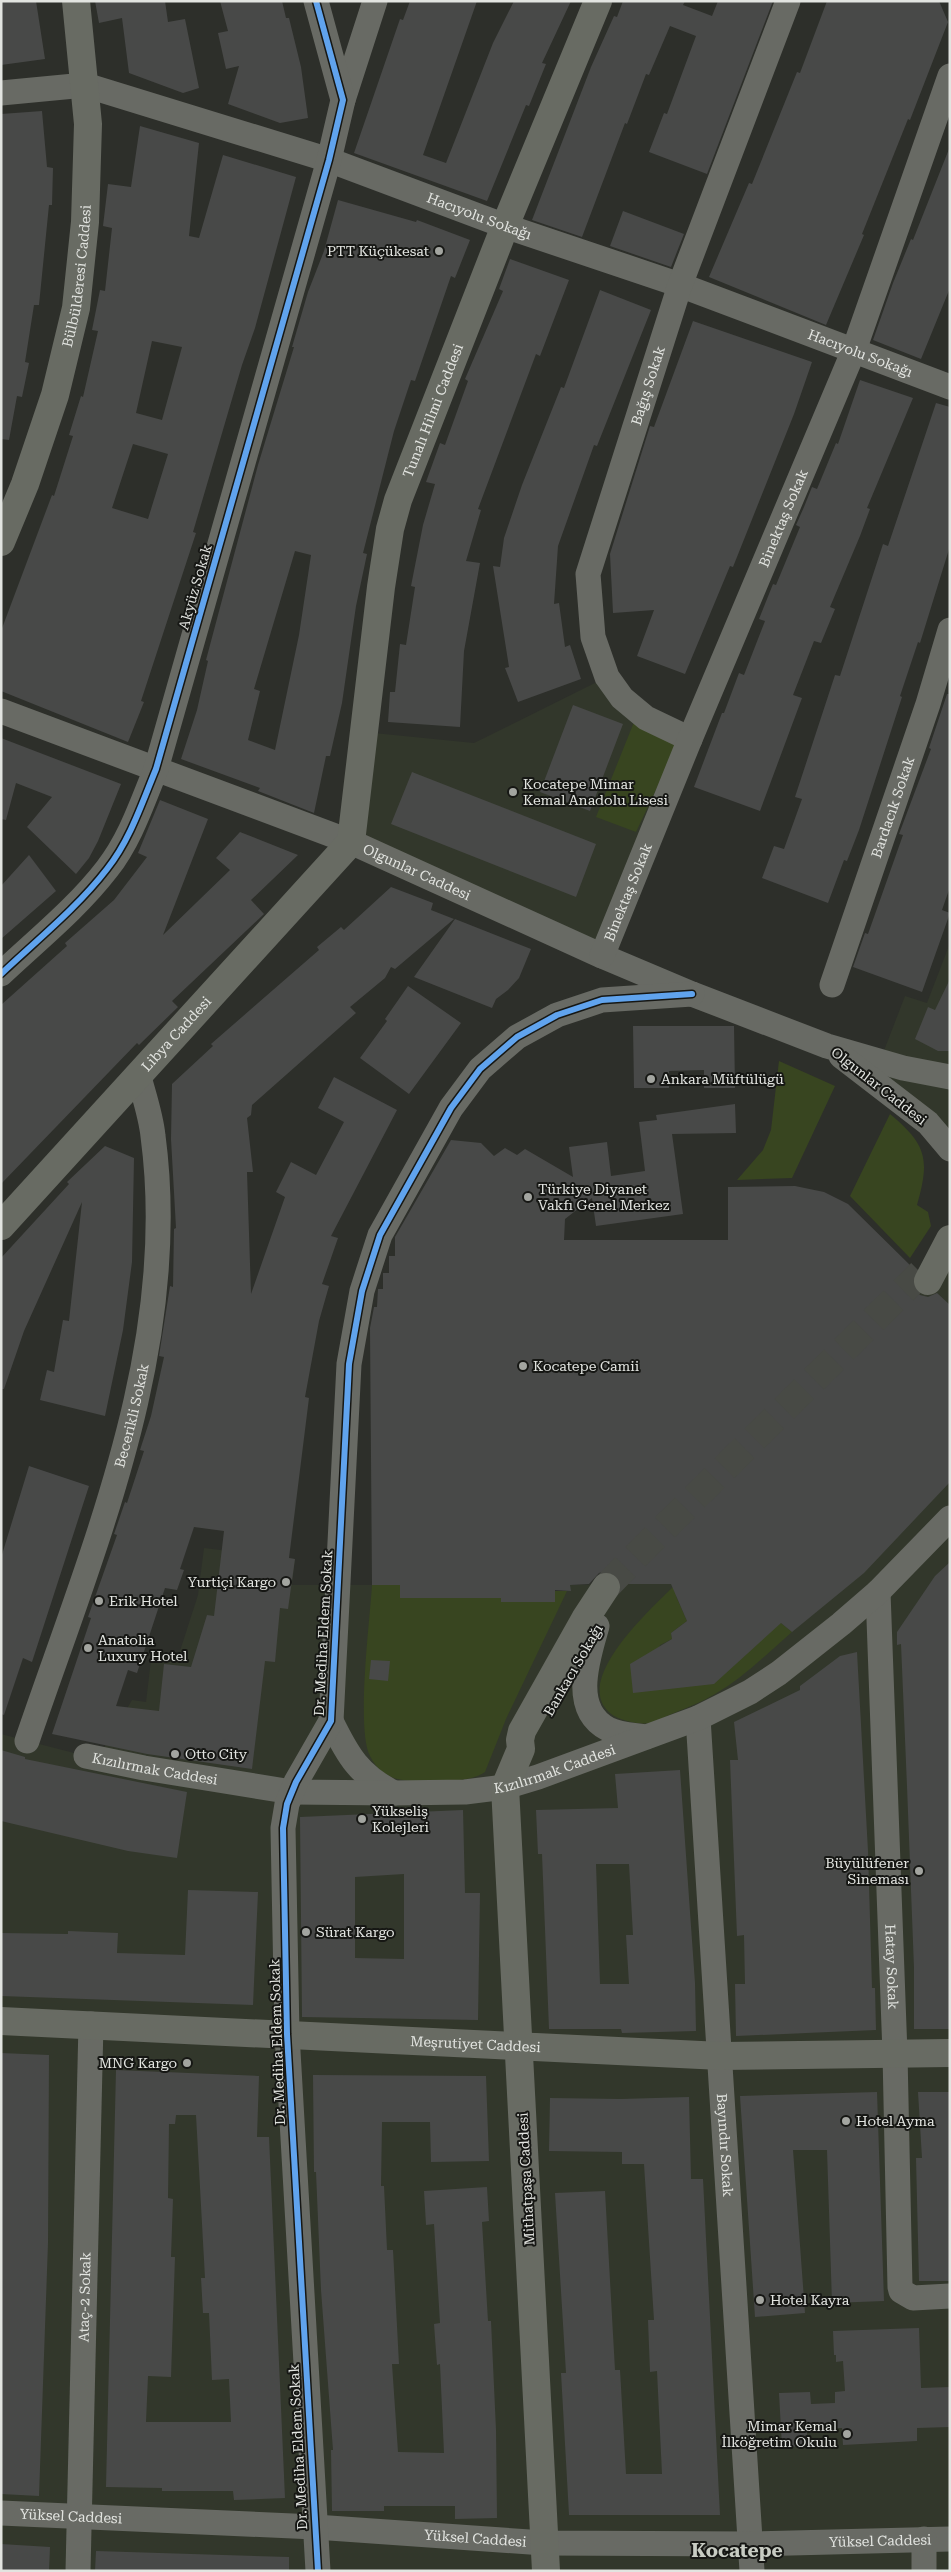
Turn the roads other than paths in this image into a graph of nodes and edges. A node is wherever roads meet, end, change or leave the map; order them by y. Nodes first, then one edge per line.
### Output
1 (76, 1) edge
2 (316, 1) edge
3 (376, 1) edge
4 (598, 1) edge
5 (788, 1) edge
6 (950, 76) edge
7 (85, 85) junction
8 (1, 93) edge
9 (343, 100) junction
10 (329, 160) junction
11 (505, 226) junction
12 (680, 285) junction
13 (854, 350) junction
14 (950, 387) edge
15 (1, 542) edge
16 (950, 630) edge
17 (1, 711) edge
18 (690, 739) junction
19 (156, 770) junction
20 (351, 842) junction
21 (602, 956) junction
22 (1, 974) edge
23 (832, 985) dead end
24 (692, 994) junction
25 (827, 1046) junction
26 (139, 1077) junction
27 (950, 1077) edge
28 (950, 1149) edge
29 (1, 1226) edge
30 (950, 1239) edge
31 (925, 1277) tunnel mouth
32 (950, 1518) edge
33 (878, 1592) junction
34 (597, 1626) junction
35 (698, 1718) junction
36 (331, 1721) junction
37 (646, 1737) junction
38 (27, 1741) dead end
39 (521, 1749) junction
40 (86, 1756) dead end
41 (505, 1787) junction
42 (292, 1792) junction
43 (394, 1794) junction
44 (1, 2021) edge
45 (91, 2024) junction
46 (287, 2034) junction
47 (519, 2047) junction
48 (950, 2053) edge
49 (895, 2054) junction
50 (721, 2056) junction
51 (950, 2296) edge
52 (1, 2513) edge
53 (79, 2518) junction
54 (315, 2527) junction
55 (924, 2540) junction
56 (950, 2540) edge
57 (544, 2543) junction
58 (751, 2544) junction
59 (78, 2571) edge
60 (318, 2571) edge
61 (546, 2571) edge
62 (752, 2571) edge
63 (924, 2571) edge

1 - 7 main road, Bülbülderesi Caddesi
2 - 9 street
3 - 9 street, Akyüz Sokak
4 - 11 main road, Tunalı Hilmi Caddesi
5 - 12 street, Bağış Sokak
6 - 13 street, Binektaş Sokak
7 - 8 street, Hacıyolu Sokağı
7 - 10 street, Hacıyolu Sokağı
7 - 15 main road, Bülbülderesi Caddesi
9 - 10 street, Akyüz Sokak
10 - 11 street, Hacıyolu Sokağı
10 - 19 street, Akyüz Sokak
11 - 12 street, Hacıyolu Sokağı
11 - 20 main road, Tunalı Hilmi Caddesi
12 - 13 street, Hacıyolu Sokağı
12 - 18 street, Bağış Sokak
13 - 14 street, Hacıyolu Sokağı
13 - 18 street, Binektaş Sokak
16 - 23 street, Bardacık Sokak
17 - 19 street, Olgunlar Caddesi
18 - 21 street, Binektaş Sokak
19 - 20 street, Olgunlar Caddesi
19 - 22 street, Akyüz Sokak
20 - 21 street, Olgunlar Caddesi
20 - 26 main road, Libya Caddesi
21 - 24 street, Olgunlar Caddesi
24 - 25 street, Olgunlar Caddesi
24 - 36 street, Dr. Mediha Eldem Sokak
25 - 27 street, Olgunlar Caddesi
25 - 28 street, Olgunlar Caddesi
26 - 29 main road, Libya Caddesi
26 - 38 street, Becerikli Sokak
30 - 31 main road
32 - 33 street, Kızılırmak Caddesi
33 - 35 street, Kızılırmak Caddesi
33 - 49 street, Hatay Sokak
34 - 37 street
34 - 39 main road, Bankacı Sokağı
34 - 39 main road, Bankacı Sokağı
35 - 37 street, Kızılırmak Caddesi
35 - 50 street, Bayındır Sokak
36 - 42 street, Dr. Mediha Eldem Sokak
36 - 43 street
37 - 41 street, Kızılırmak Caddesi
39 - 41 main road, Bankacı Sokağı
40 - 42 street, Kızılırmak Caddesi
41 - 43 street, Kızılırmak Caddesi
41 - 47 main road, Mithatpaşa Caddesi
42 - 43 street, Kızılırmak Caddesi
42 - 46 street, Dr. Mediha Eldem Sokak
44 - 45 main road, Meşrutiyet Caddesi
45 - 46 main road, Meşrutiyet Caddesi
45 - 53 street, Ataç-2 Sokak
46 - 47 main road, Meşrutiyet Caddesi
46 - 54 street, Dr. Mediha Eldem Sokak
47 - 50 main road, Meşrutiyet Caddesi
47 - 57 main road, Mithatpaşa Caddesi
48 - 49 main road, Meşrutiyet Caddesi
49 - 50 main road, Meşrutiyet Caddesi
49 - 51 street, Hatay Sokak
50 - 58 street, Bayındır Sokak
52 - 53 street, Yüksel Caddesi
53 - 54 street, Yüksel Caddesi
53 - 59 street, Ataç-2 Sokak
54 - 57 street, Yüksel Caddesi
54 - 60 street, Dr. Mediha Eldem Sokak
55 - 56 street, Yüksel Caddesi
55 - 58 street, Yüksel Caddesi
55 - 63 street
57 - 58 street, Yüksel Caddesi
57 - 61 main road, Mithatpaşa Caddesi
58 - 62 street, Bayındır Sokak

